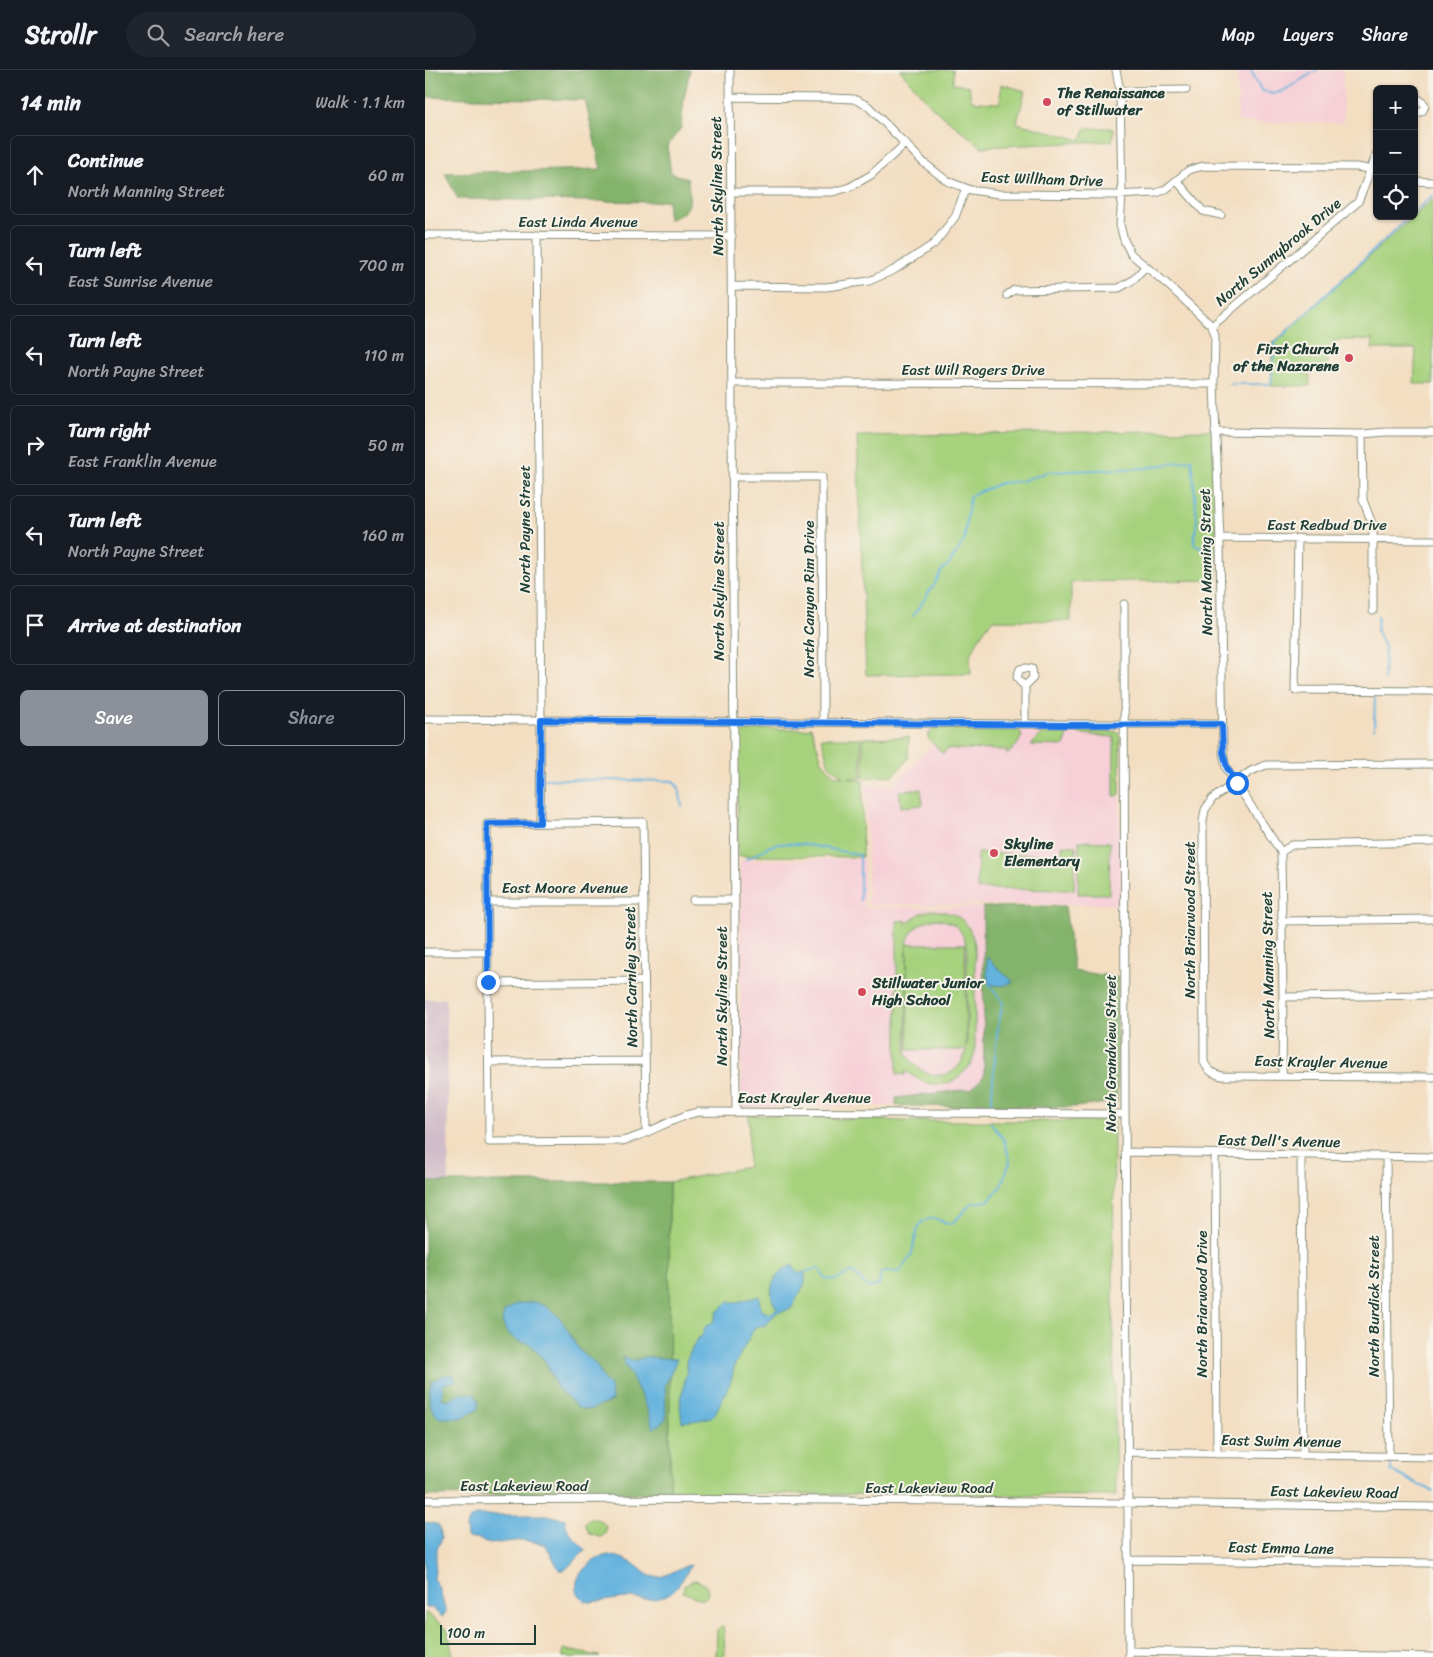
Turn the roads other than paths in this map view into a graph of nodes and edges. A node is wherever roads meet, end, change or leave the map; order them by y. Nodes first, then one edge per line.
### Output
1 (730, 70) edge
2 (1116, 70) edge
3 (1186, 90) dead end
4 (1120, 91) junction
5 (730, 97) junction
6 (1418, 100) edge
7 (1418, 114) edge
8 (906, 144) junction
9 (1373, 170) edge
10 (1177, 181) junction
11 (1418, 181) edge
12 (1433, 182) edge
13 (966, 188) junction
14 (732, 192) junction
15 (1122, 194) junction
16 (1221, 215) dead end
17 (425, 235) edge
18 (537, 235) junction
19 (731, 236) junction
20 (1145, 267) junction
21 (732, 286) junction
22 (1007, 295) dead end
23 (1212, 326) junction
24 (733, 383) junction
25 (1214, 384) junction
26 (1215, 432) junction
27 (1433, 432) edge
28 (1362, 434) junction
29 (733, 477) junction
30 (1220, 538) junction
31 (1298, 538) junction
32 (1373, 539) junction
33 (1433, 540) edge
34 (1124, 604) dead end
35 (1373, 611) dead end
36 (1025, 686) dead end
37 (1433, 690) edge
38 (425, 719) edge
39 (541, 720) junction
40 (734, 721) junction
41 (823, 722) junction
42 (1025, 724) junction
43 (1222, 724) junction
44 (1125, 725) junction
45 (1433, 764) edge
46 (1237, 783) junction
47 (540, 823) junction
48 (1433, 842) edge
49 (1281, 852) junction
50 (693, 900) dead end
51 (735, 900) junction
52 (487, 902) junction
53 (643, 902) junction
54 (1433, 919) edge
55 (1281, 921) junction
56 (425, 952) edge
57 (488, 952) junction
58 (644, 981) junction
59 (488, 982) junction
60 (1433, 995) edge
61 (1283, 997) junction
62 (645, 1061) junction
63 (489, 1062) junction
64 (1209, 1071) joint
65 (1282, 1076) junction
66 (1433, 1077) edge
67 (736, 1112) junction
68 (1125, 1114) junction
69 (646, 1133) junction
70 (1125, 1152) junction
71 (1215, 1154) junction
72 (1301, 1155) junction
73 (1386, 1156) junction
74 (1433, 1157) edge
75 (1128, 1452) junction
76 (1217, 1454) junction
77 (1303, 1455) junction
78 (1389, 1456) junction
79 (1433, 1457) edge
80 (425, 1500) edge
81 (1127, 1503) junction
82 (1433, 1507) edge
83 (1128, 1560) junction
84 (1433, 1563) edge
85 (1129, 1654) edge
86 (1433, 1656) edge

1 - 5 street, North Skyline Street
2 - 4 street
3 - 4 street
4 - 15 street
5 - 8 street, East Willham Drive
5 - 14 street, North Skyline Street
6 - 7 street
8 - 13 street, East Willham Drive
8 - 14 street
9 - 10 street, East Willham Drive
9 - 23 street, North Sunnybrook Drive
10 - 15 street, East Willham Drive
10 - 16 street
11 - 12 street
13 - 15 street, East Willham Drive
13 - 21 street
14 - 19 street, North Skyline Street
15 - 20 street
17 - 18 street, East Linda Avenue
18 - 19 street, East Linda Avenue
18 - 39 street, North Payne Street
19 - 21 street, North Skyline Street
20 - 22 street
20 - 23 street
21 - 24 street, North Skyline Street
23 - 25 street, North Manning Street
24 - 25 street, East Will Rogers Drive
24 - 29 street, North Skyline Street
25 - 26 street, North Manning Street
26 - 28 street
26 - 30 street, North Manning Street
27 - 28 street
28 - 32 street
29 - 40 street, North Skyline Street
29 - 41 street, North Canyon Rim Drive
30 - 31 street, East Redbud Drive
30 - 43 street, North Manning Street
31 - 32 street, East Redbud Drive
31 - 37 street
32 - 33 street, East Redbud Drive
32 - 35 street
34 - 44 street, North Grandview Street
36 - 42 street
38 - 39 street
39 - 40 street
39 - 47 street, North Payne Street
40 - 41 street
40 - 51 street, North Skyline Street
41 - 42 street
42 - 44 street
43 - 44 street
43 - 46 street, North Manning Street
44 - 68 street, North Grandview Street
45 - 46 street, North Briarwood Street
46 - 49 street, North Manning Street
46 - 64 street, North Briarwood Street
47 - 52 street
47 - 53 street, North Carnley Street
48 - 49 street
49 - 55 street, North Manning Street
50 - 51 street
51 - 67 street, North Skyline Street
52 - 53 street, East Moore Avenue
52 - 57 street
53 - 58 street, North Carnley Street
54 - 55 street
55 - 61 street, North Manning Street
56 - 57 street
57 - 59 street
58 - 59 street
58 - 62 street, North Carnley Street
59 - 63 street
60 - 61 street
61 - 65 street, North Manning Street
62 - 63 street
62 - 69 street, North Carnley Street
63 - 69 street, East Krayler Avenue
64 - 65 street, East Krayler Avenue
65 - 66 street, East Krayler Avenue
67 - 68 street, East Krayler Avenue
67 - 69 street, East Krayler Avenue
68 - 70 street, North Grandview Street
70 - 71 street, East Dell's Avenue
70 - 75 street, North Grandview Street
71 - 72 street, East Dell's Avenue
71 - 76 street, North Briarwood Drive
72 - 73 street, East Dell's Avenue
72 - 77 street
73 - 74 street, East Dell's Avenue
73 - 78 street, North Burdick Street
75 - 76 street, East Swim Avenue
75 - 81 street, North Grandview Street
76 - 77 street, East Swim Avenue
77 - 78 street, East Swim Avenue
78 - 79 street, East Swim Avenue
80 - 81 street, East Lakeview Road
81 - 82 street, East Lakeview Road
81 - 83 street, North Grandview Street
83 - 84 street, East Emma Lane
83 - 85 street, North Grandview Street
85 - 86 street

